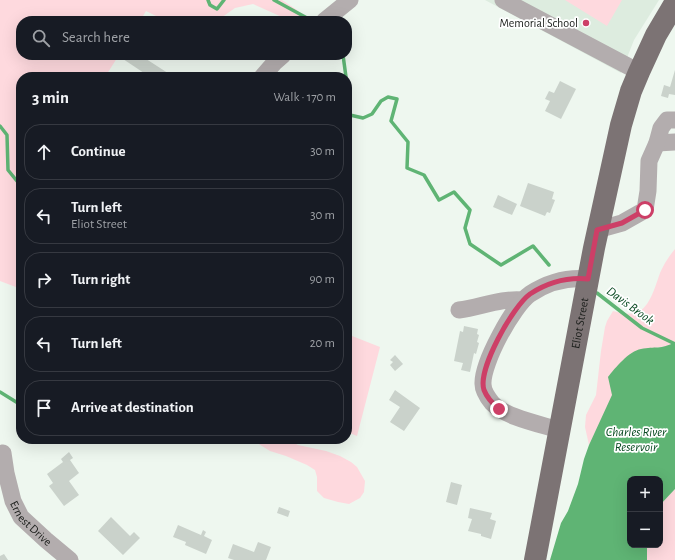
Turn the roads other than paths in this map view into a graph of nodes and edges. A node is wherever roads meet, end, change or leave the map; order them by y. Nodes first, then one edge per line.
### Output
1 (350, 0) edge
2 (503, 0) edge
3 (675, 3) edge
4 (330, 16) edge
5 (277, 60) edge
6 (266, 72) edge
7 (639, 72) junction
8 (675, 120) edge
9 (675, 142) edge
10 (657, 143) junction
11 (597, 230) junction
12 (588, 279) junction
13 (523, 300) junction
14 (459, 310) dead end
15 (559, 430) junction
16 (3, 453) dead end
17 (70, 560) edge
18 (535, 560) edge

1 - 4 street
2 - 7 street
3 - 7 main road, Eliot Street
5 - 6 street
7 - 11 main road, Eliot Street
8 - 10 street
9 - 10 street
10 - 11 street
11 - 12 main road, Eliot Street
12 - 13 street
12 - 15 main road, Eliot Street
13 - 14 street
13 - 15 street
15 - 18 main road, Eliot Street
16 - 17 street, Ernest Drive

